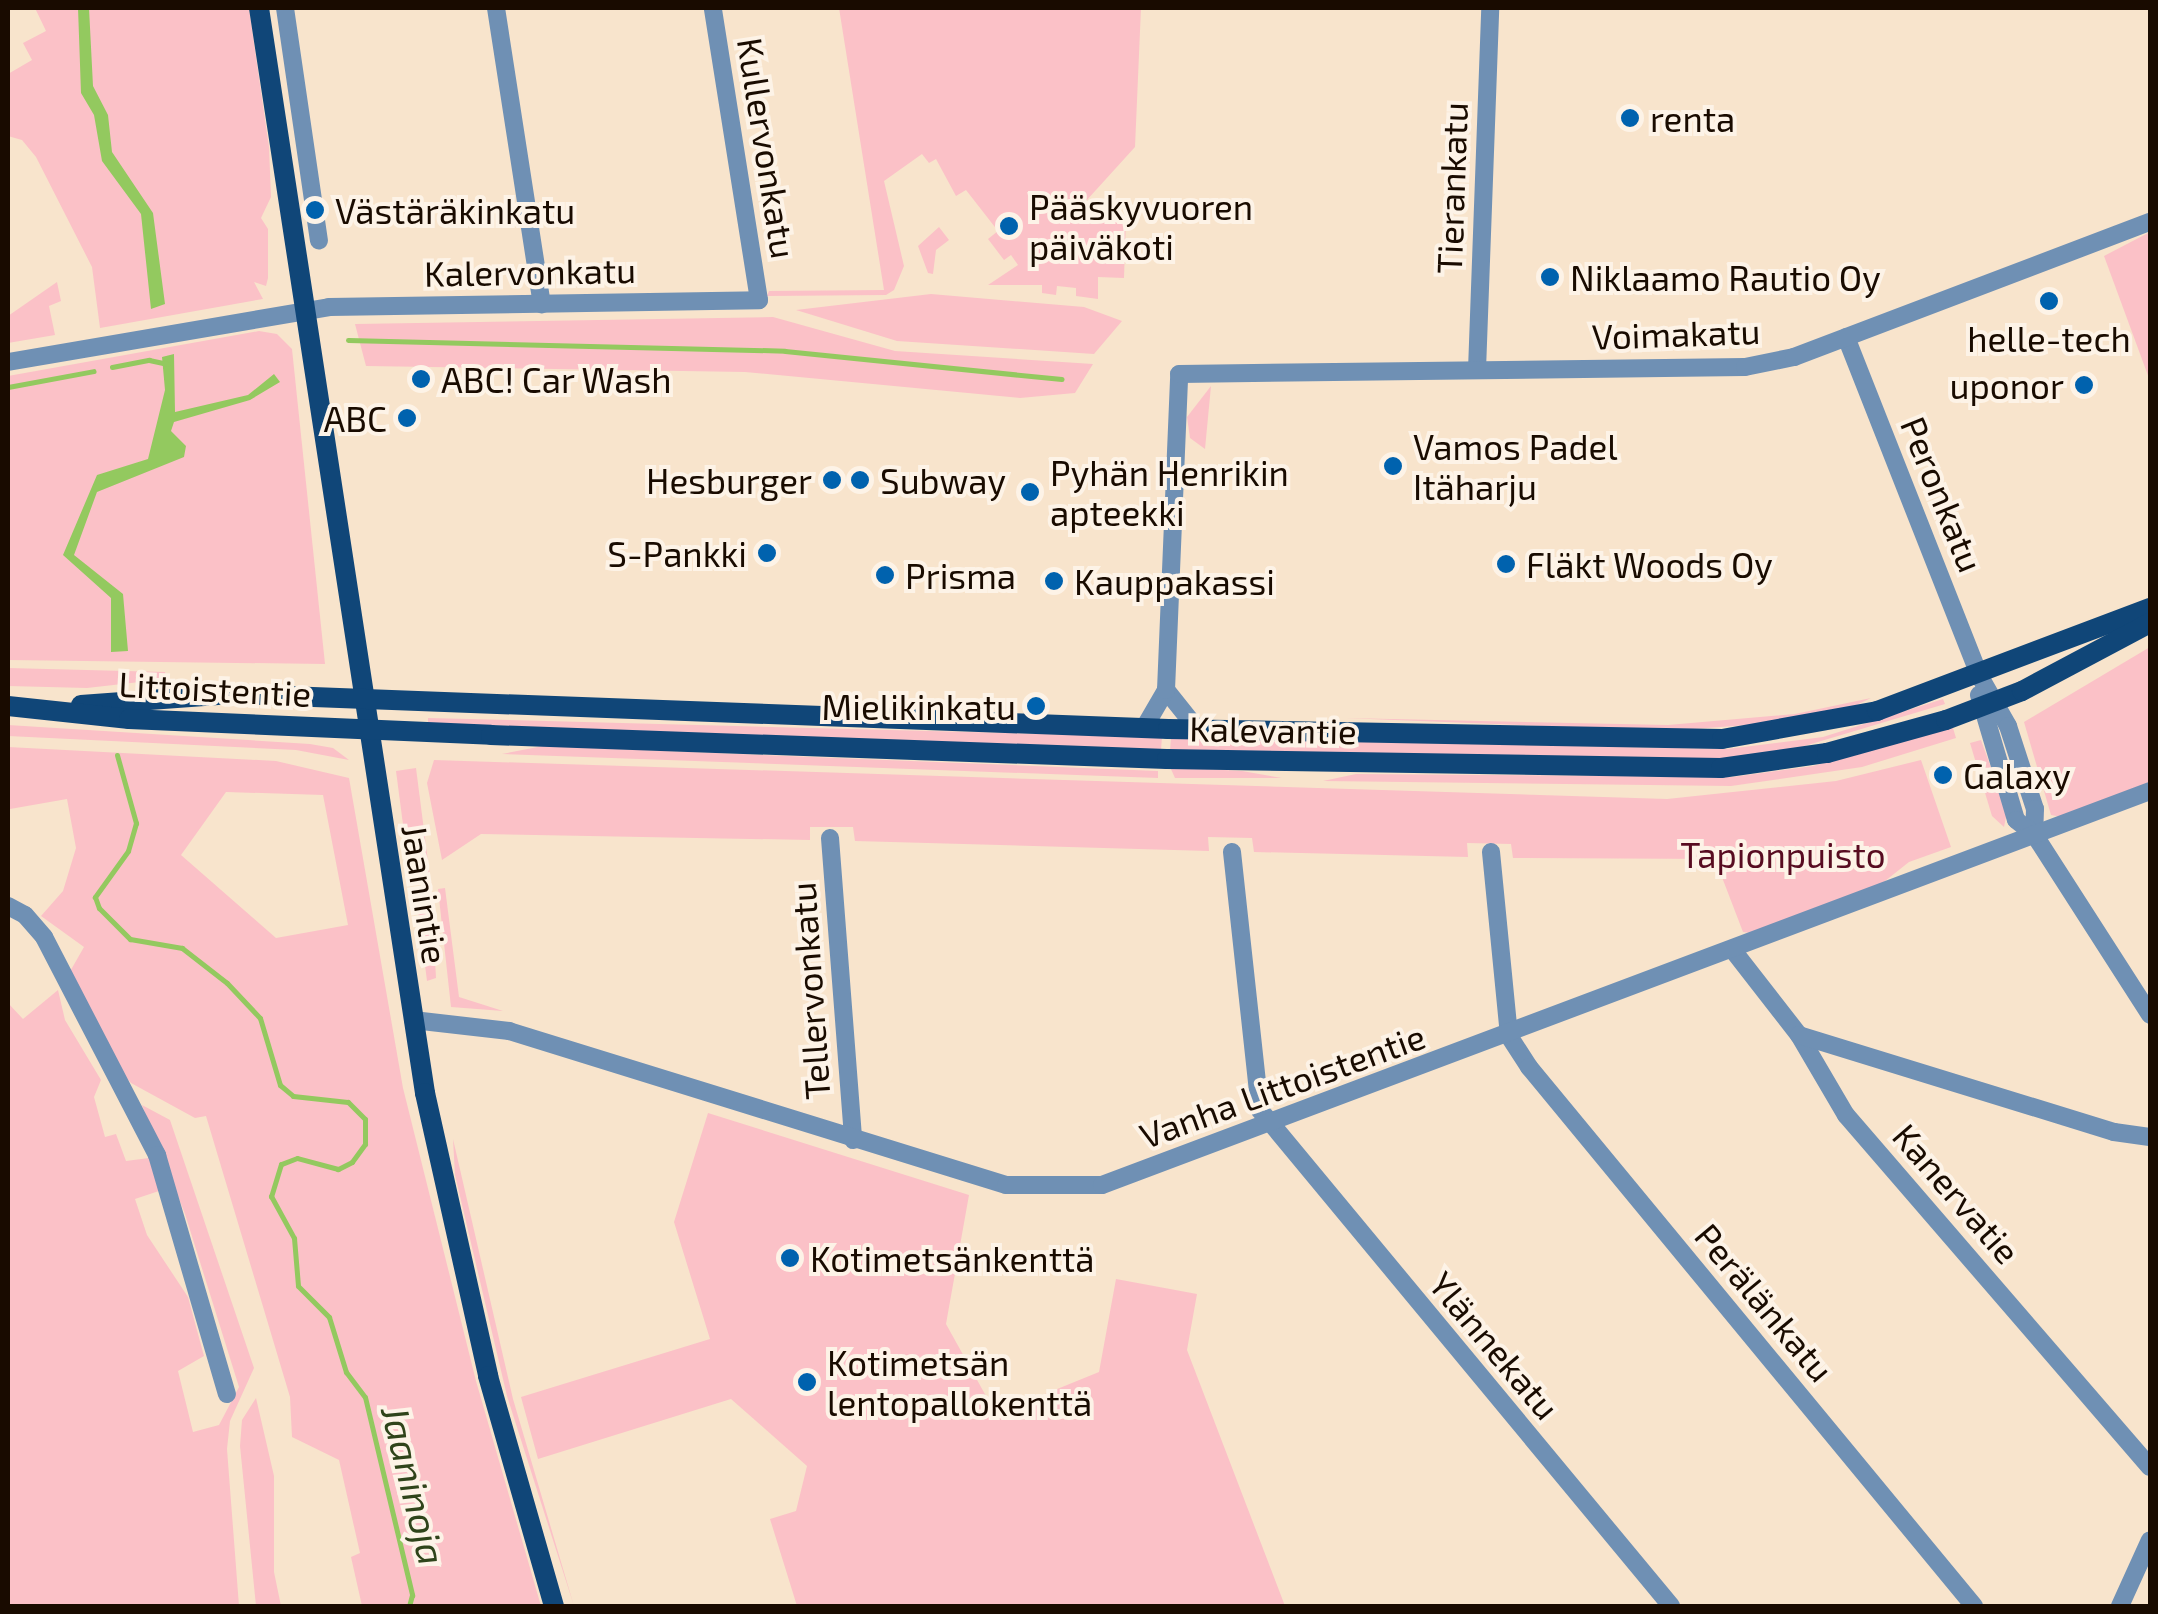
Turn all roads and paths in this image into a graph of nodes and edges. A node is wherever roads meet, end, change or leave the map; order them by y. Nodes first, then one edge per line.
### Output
1 (259, 8) edge
2 (285, 8) edge
3 (496, 8) edge
4 (713, 8) edge
5 (1490, 8) edge
6 (310, 180) junction
7 (285, 182) junction
8 (2150, 222) edge
9 (319, 241) dead end
10 (758, 300) joint
11 (542, 304) junction
12 (302, 312) junction
13 (1846, 337) junction
14 (8, 362) edge
15 (1477, 370) junction
16 (2150, 608) edge
17 (2150, 624) edge
18 (1979, 675) junction
19 (1166, 690) junction
20 (360, 697) junction
21 (1988, 704) junction
22 (8, 706) edge
23 (60, 708) junction
24 (1144, 728) junction
25 (366, 729) junction
26 (1198, 730) junction
27 (2150, 791) edge
28 (2034, 834) junction
29 (830, 838) dead end
30 (1232, 852) dead end
31 (1491, 852) dead end
32 (8, 906) edge
33 (1732, 949) junction
34 (2150, 1015) edge
35 (413, 1020) junction
36 (1799, 1035) junction
37 (1510, 1036) junction
38 (1270, 1124) junction
39 (2150, 1137) edge
40 (853, 1140) junction
41 (227, 1394) dead end
42 (2150, 1467) edge
43 (2150, 1540) edge
44 (554, 1606) edge
45 (1671, 1606) edge
46 (1974, 1606) edge
47 (2120, 1606) edge

1 - 7 main road, Jaanintie
2 - 6 street
3 - 11 street
4 - 10 street, Kullervonkatu
5 - 15 street, Tierankatu
6 - 7 street
6 - 9 street
7 - 12 main road, Jaanintie
8 - 13 street, Voimakatu
10 - 11 street, Kalervonkatu
11 - 12 street, Kalervonkatu
12 - 14 street
12 - 20 main road, Jaanintie
13 - 15 street, Voimakatu
13 - 18 street, Peronkatu
15 - 19 street, Voimakatu
16 - 18 main road, Kalevantie
17 - 21 main road, Kalevantie
18 - 21 street, Peronkatu
18 - 26 main road, Kalevantie
19 - 24 street
19 - 26 street
20 - 23 main road, Littoistentie
20 - 24 main road, Kalevantie
20 - 25 main road, Jaanintie
21 - 25 main road, Kalevantie
21 - 28 street, Peronkatu
22 - 23 main road, Littoistentie
23 - 25 main road, Littoistentie
24 - 26 main road, Kalevantie
25 - 35 main road, Jaanintie
27 - 28 street, Vanha Littoistentie
28 - 33 street, Vanha Littoistentie
28 - 34 street, Peronkatu
29 - 40 street, Tellervonkatu
30 - 38 street
31 - 37 street
32 - 41 street
33 - 36 street, Kanervatie
33 - 37 street, Vanha Littoistentie
35 - 40 street, Vanha Littoistentie
35 - 44 main road, Jaanintie
36 - 39 street
36 - 42 street, Kanervatie
37 - 38 street, Vanha Littoistentie
37 - 46 street, Perälänkatu
38 - 40 street, Vanha Littoistentie
38 - 45 street, Ylännekatu
43 - 47 street

